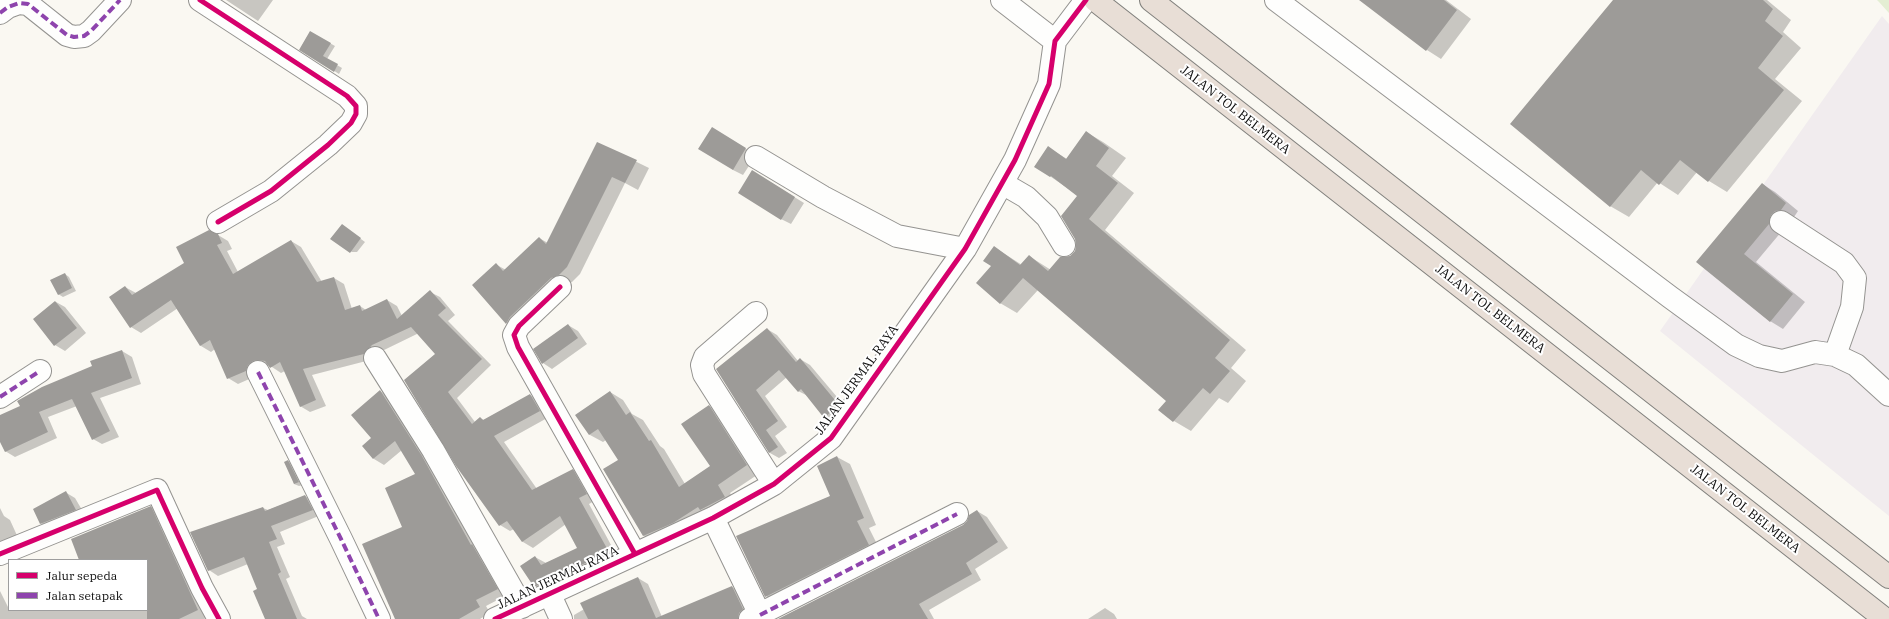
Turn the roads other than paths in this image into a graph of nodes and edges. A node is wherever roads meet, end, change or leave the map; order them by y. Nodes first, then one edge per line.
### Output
1 (120, 0) edge
2 (200, 0) edge
3 (1002, 0) edge
4 (1086, 0) edge
5 (1095, 0) edge
6 (1151, 0) edge
7 (1276, 0) edge
8 (0, 13) edge
9 (1055, 41) junction
10 (756, 157) dead end
11 (1002, 183) junction
12 (218, 222) dead end
13 (1781, 222) dead end
14 (1064, 245) dead end
15 (965, 249) junction
16 (560, 287) dead end
17 (756, 313) dead end
18 (1835, 354) junction
19 (375, 358) dead end
20 (40, 371) dead end
21 (258, 372) dead end
22 (1889, 396) edge
23 (0, 397) edge
24 (774, 484) junction
25 (957, 514) dead end
26 (713, 518) junction
27 (0, 554) edge
28 (635, 554) junction
29 (1889, 577) edge
30 (550, 595) junction
31 (522, 607) junction
32 (757, 618) edge
33 (219, 619) edge
34 (379, 619) edge
35 (495, 619) edge
36 (561, 619) edge
37 (1885, 619) edge

1 - 8 street
2 - 12 street
3 - 9 street
4 - 9 street
5 - 37 highway, JALAN TOL BELMERA
6 - 29 highway
7 - 18 street
9 - 11 street, JALAN JERMAL RAYA
10 - 15 street
11 - 14 street
11 - 15 street, JALAN JERMAL RAYA
13 - 18 street
15 - 24 street, JALAN JERMAL RAYA
16 - 28 street
17 - 24 street
18 - 22 street
19 - 31 street
20 - 23 street
21 - 34 street
24 - 26 street, JALAN JERMAL RAYA
25 - 32 street
26 - 28 street, JALAN JERMAL RAYA
26 - 32 street
27 - 33 street
28 - 30 street, JALAN JERMAL RAYA
30 - 31 street, JALAN JERMAL RAYA
30 - 36 street
31 - 35 street, JALAN JERMAL RAYA

